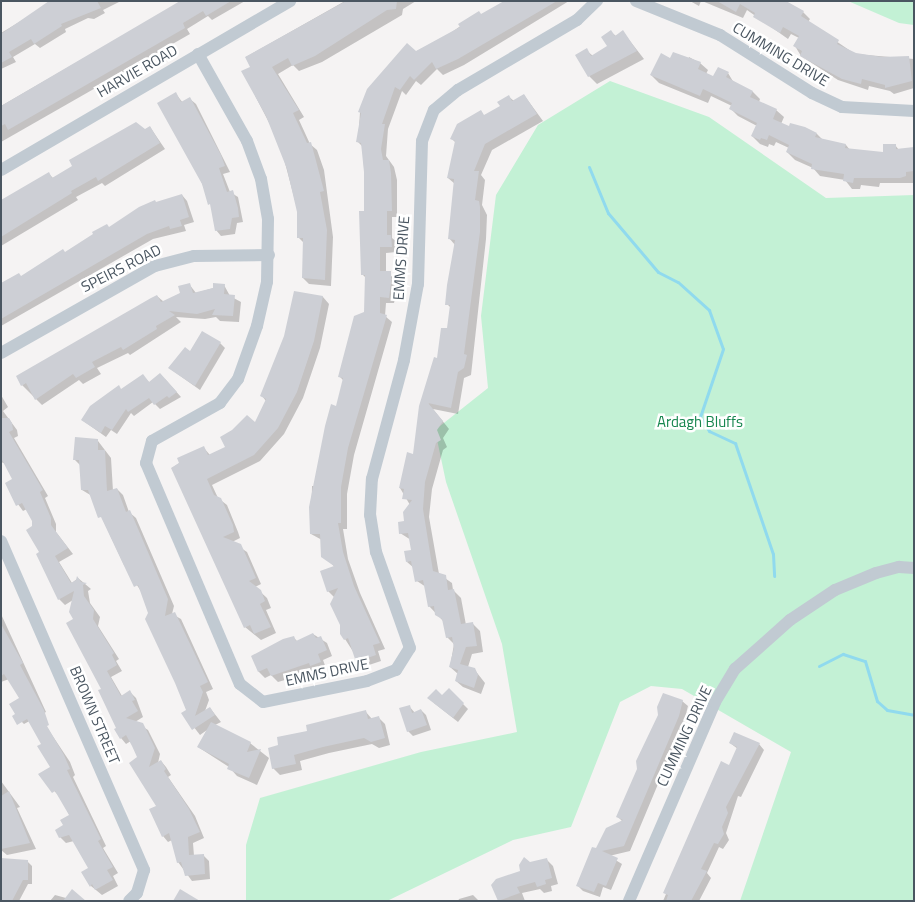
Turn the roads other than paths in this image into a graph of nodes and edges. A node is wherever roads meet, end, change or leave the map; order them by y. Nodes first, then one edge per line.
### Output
1 (290, 1) edge
2 (597, 1) edge
3 (636, 1) edge
4 (198, 54) junction
5 (914, 111) edge
6 (1, 170) edge
7 (269, 255) junction
8 (1, 353) edge
9 (1, 541) edge
10 (914, 568) edge
11 (130, 901) edge
12 (629, 901) edge

1 - 4 street, HARVIE ROAD
2 - 7 street, EMMS DRIVE
3 - 5 street, CUMMING DRIVE
4 - 6 street, HARVIE ROAD
4 - 7 street, EMMS DRIVE
7 - 8 street, SPEIRS ROAD
9 - 11 street, BROWN STREET
10 - 12 street, CUMMING DRIVE

